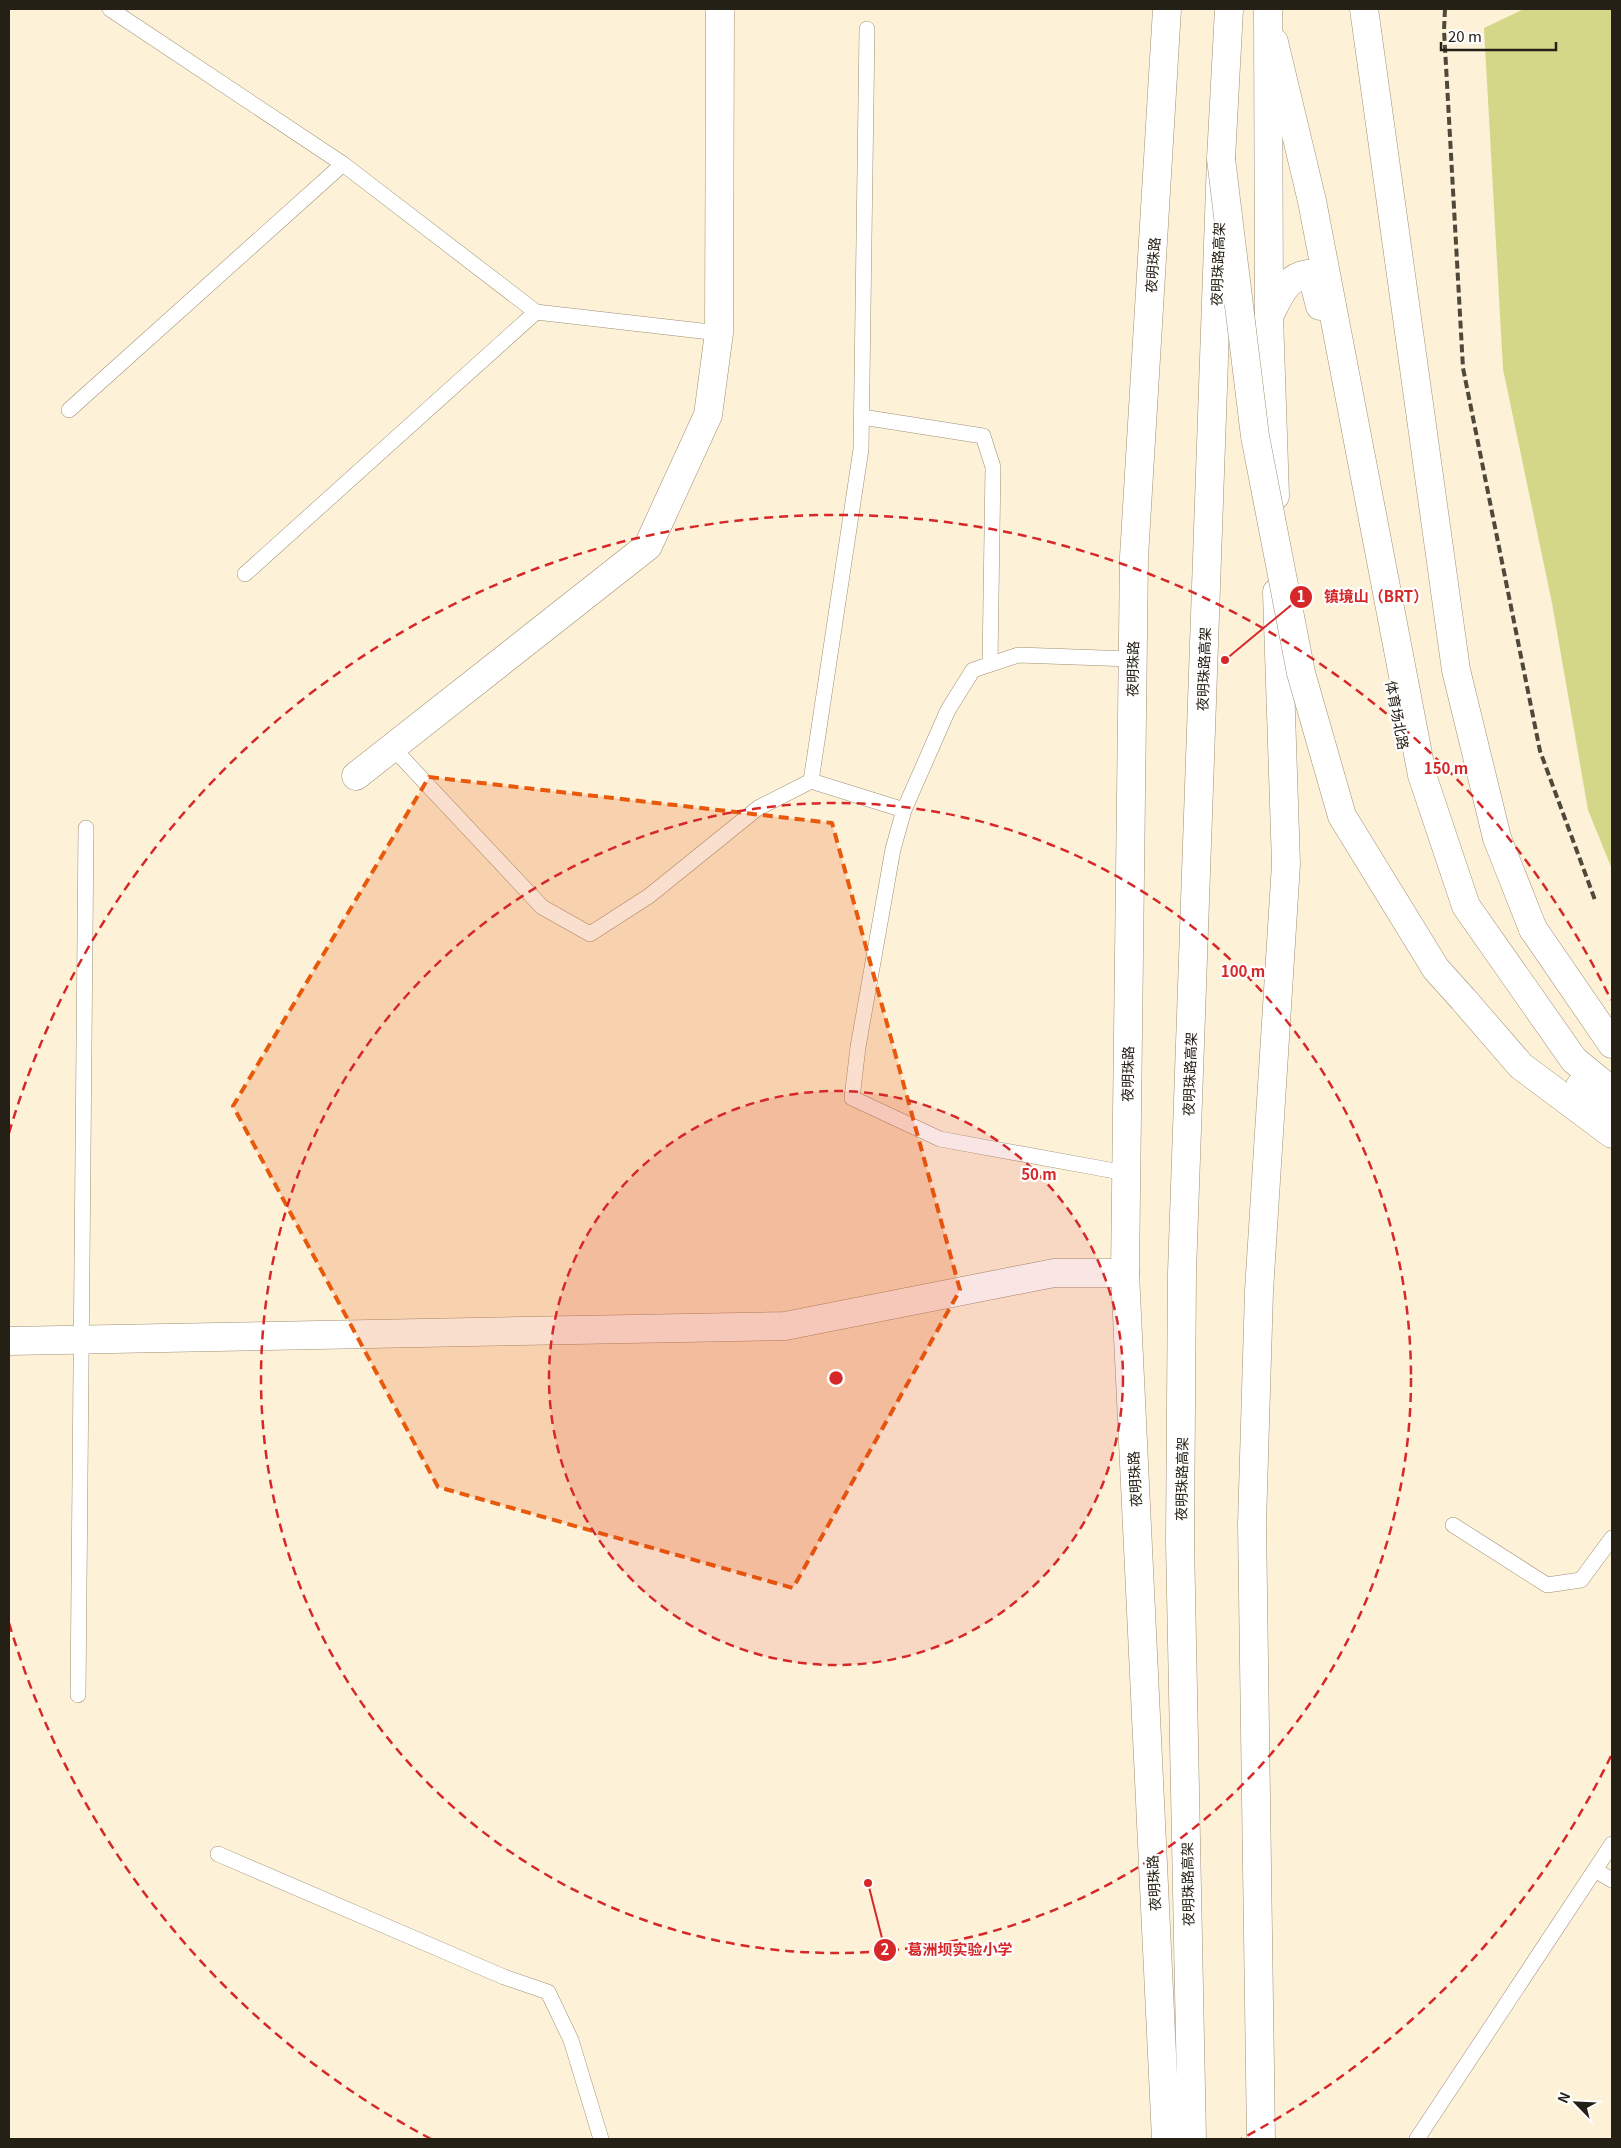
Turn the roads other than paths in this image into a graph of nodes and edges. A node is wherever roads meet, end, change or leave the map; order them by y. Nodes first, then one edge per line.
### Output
1 (110, 9) edge
2 (720, 9) edge
3 (1168, 9) edge
4 (1229, 9) edge
5 (1364, 9) edge
6 (1268, 14) edge
7 (867, 29) dead end
8 (1221, 159) junction
9 (343, 164) junction
10 (536, 312) junction
11 (1269, 316) junction
12 (719, 333) junction
13 (1332, 346) junction
14 (70, 410) dead end
15 (862, 417) junction
16 (245, 574) dead end
17 (1132, 659) junction
18 (990, 664) junction
19 (392, 747) junction
20 (356, 776) dead end
21 (811, 781) junction
22 (904, 810) junction
23 (86, 828) dead end
24 (1612, 1044) edge
25 (1612, 1091) edge
26 (1612, 1113) edge
27 (1612, 1134) edge
28 (1126, 1174) junction
29 (1125, 1272) junction
30 (80, 1339) junction
31 (9, 1340) edge
32 (1452, 1525) dead end
33 (1612, 1538) edge
34 (78, 1695) dead end
35 (1612, 1844) edge
36 (218, 1854) dead end
37 (1595, 1870) junction
38 (1612, 1880) edge
39 (601, 2139) edge
40 (1166, 2139) edge
41 (1192, 2139) edge
42 (1261, 2139) edge
43 (1417, 2139) edge

1 - 9 lane
2 - 12 main road
3 - 17 main road, 夜明珠路
4 - 8 main road, 夜明珠路高架
5 - 24 main road
6 - 11 main road
6 - 13 main road
7 - 15 lane
8 - 27 main road, bridge
8 - 41 main road, 夜明珠路高架, bridge
9 - 10 lane
9 - 14 lane
10 - 12 lane
10 - 16 lane
11 - 13 main road
11 - 42 main road
12 - 19 main road
13 - 25 main road, 体育场北路
13 - 26 main road, 体育场北路
15 - 18 lane
15 - 21 lane
17 - 18 lane
17 - 28 main road, 夜明珠路
18 - 22 lane
19 - 20 main road
19 - 21 lane
21 - 22 lane
22 - 28 lane
23 - 30 lane
28 - 29 main road, 夜明珠路
29 - 30 main road
29 - 40 main road, 夜明珠路
30 - 31 main road
30 - 34 lane
32 - 33 lane
35 - 37 lane
36 - 39 lane
37 - 38 lane
37 - 43 lane

